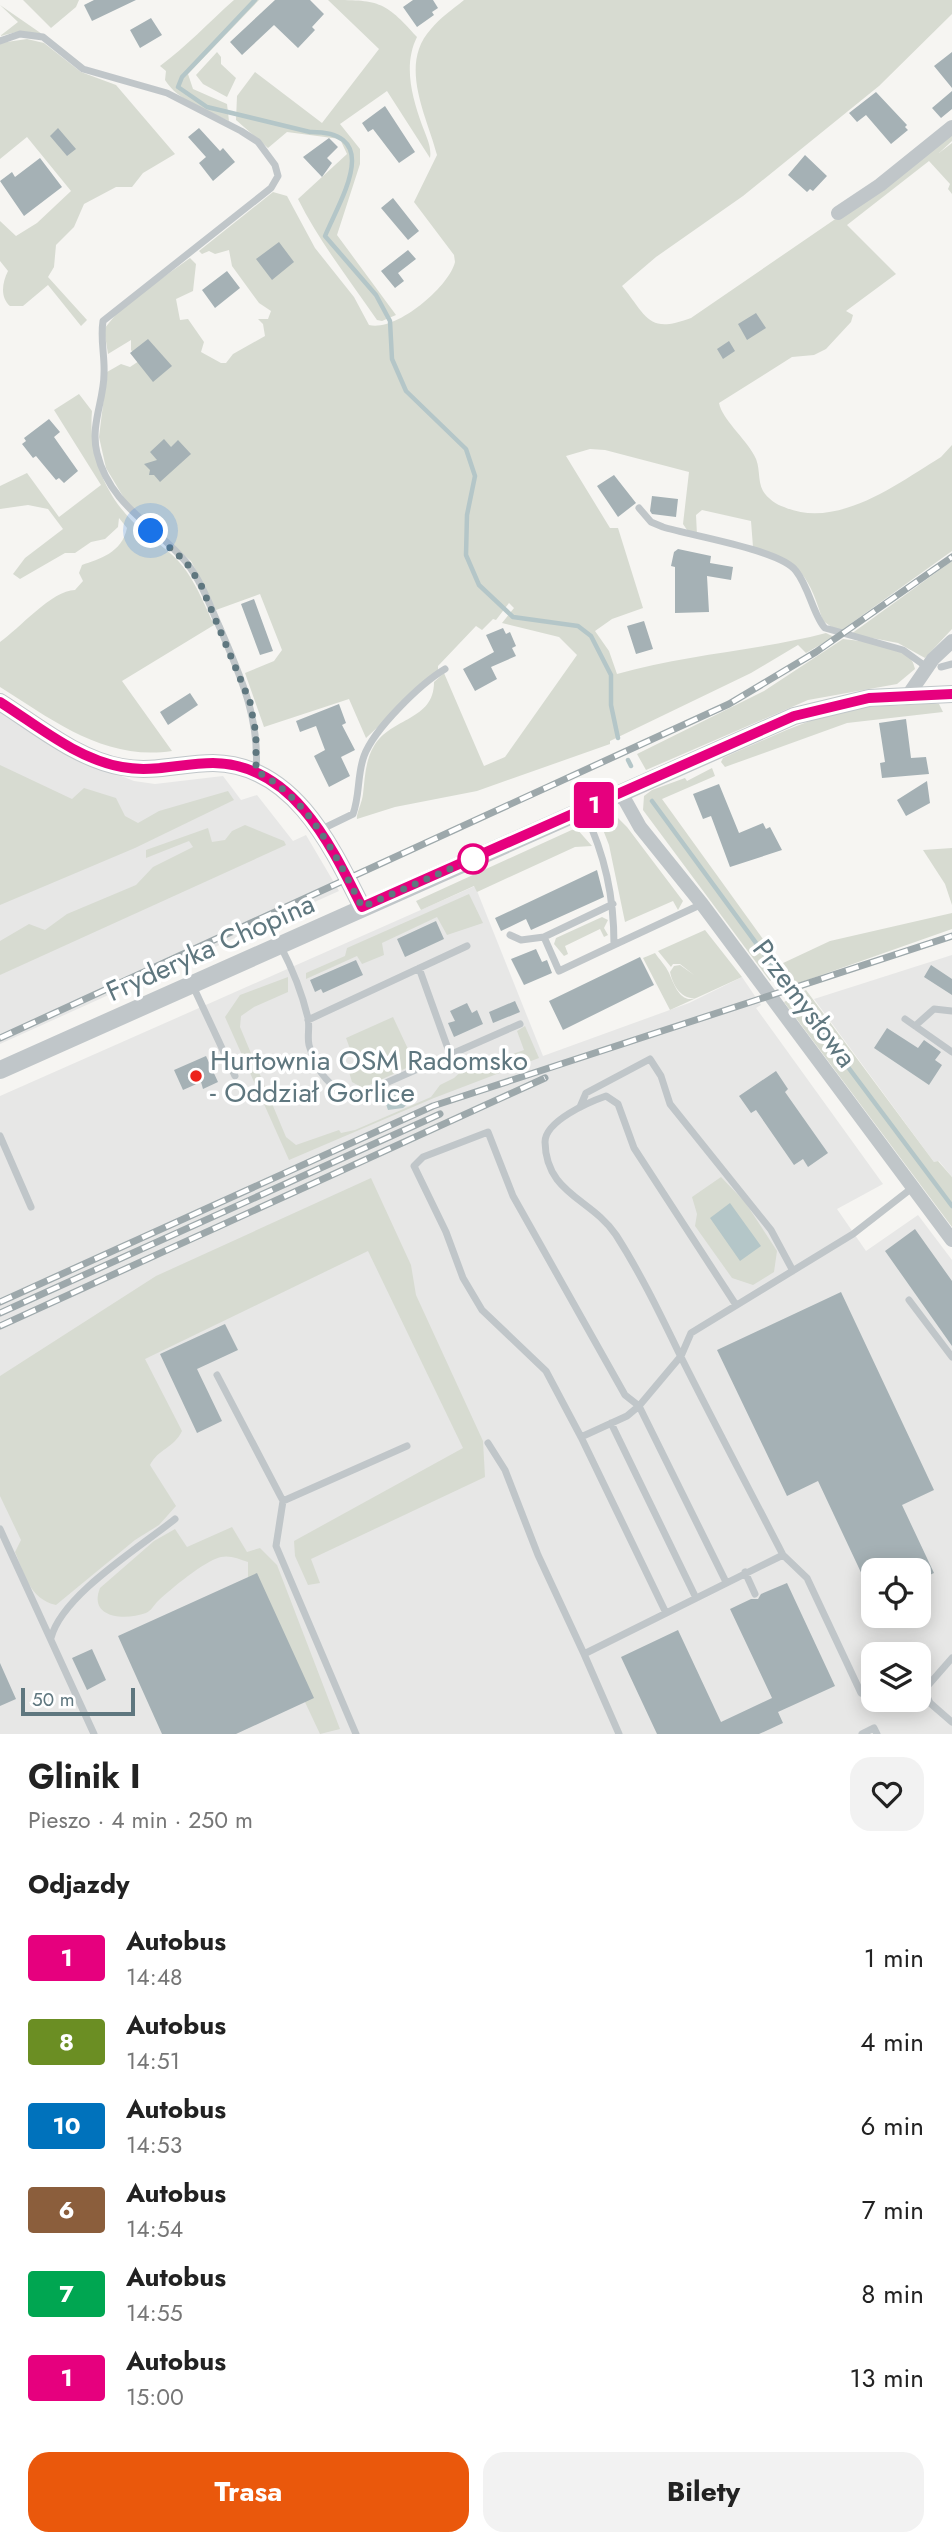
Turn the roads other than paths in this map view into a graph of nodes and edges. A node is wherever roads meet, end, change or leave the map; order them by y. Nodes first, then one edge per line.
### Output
1 (0, 41) edge
2 (952, 127) edge
3 (838, 213) dead end
4 (639, 508) dead end
5 (952, 641) edge
6 (952, 664) edge
7 (934, 668) junction
8 (445, 669) dead end
9 (909, 694) junction
10 (952, 694) edge
11 (0, 702) edge
12 (256, 771) junction
13 (621, 793) junction
14 (583, 810) junction
15 (319, 830) junction
16 (613, 904) junction
17 (702, 904) junction
18 (362, 907) junction
19 (510, 935) dead end
20 (544, 937) junction
21 (614, 944) junction
22 (280, 945) junction
23 (467, 946) dead end
24 (419, 968) junction
25 (192, 984) junction
26 (952, 1011) edge
27 (905, 1019) dead end
28 (308, 1020) junction
29 (520, 1024) dead end
30 (915, 1026) junction
31 (952, 1052) edge
32 (451, 1057) junction
33 (0, 1070) edge
34 (235, 1076) dead end
35 (580, 1107) junction
36 (0, 1136) edge
37 (912, 1188) junction
38 (31, 1207) dead end
39 (952, 1240) edge
40 (793, 1270) junction
41 (909, 1300) dead end
42 (736, 1305) junction
43 (681, 1356) junction
44 (952, 1357) edge
45 (217, 1375) dead end
46 (639, 1406) junction
47 (611, 1423) junction
48 (581, 1437) junction
49 (488, 1443) dead end
50 (407, 1446) dead end
51 (283, 1501) junction
52 (175, 1519) dead end
53 (0, 1529) edge
54 (783, 1555) junction
55 (745, 1572) junction
56 (726, 1582) junction
57 (755, 1594) dead end
58 (696, 1598) junction
59 (666, 1613) junction
60 (50, 1639) junction
61 (584, 1654) junction
62 (952, 1658) edge
63 (861, 1693) dead end
64 (952, 1722) edge
65 (94, 1734) edge
66 (356, 1734) edge
67 (619, 1734) edge
68 (862, 1734) edge
69 (877, 1734) edge

1 - 12 lane
2 - 3 street
4 - 7 lane
5 - 7 street
6 - 7 lane
7 - 9 street
8 - 15 lane
9 - 10 street, Fryderyka Chopina
9 - 13 street, Fryderyka Chopina
11 - 12 street
12 - 15 street
13 - 14 street, Fryderyka Chopina
13 - 17 street, Przemysłowa
14 - 16 lane
14 - 18 street, Fryderyka Chopina
15 - 18 street
16 - 20 lane
16 - 21 lane
17 - 21 lane
17 - 37 street, Przemysłowa
18 - 22 street, Fryderyka Chopina
19 - 20 lane
20 - 21 lane
22 - 25 street, Fryderyka Chopina
22 - 28 lane
23 - 24 lane
24 - 28 lane
24 - 32 lane
25 - 33 street, Fryderyka Chopina
25 - 34 lane
26 - 30 lane
27 - 30 lane
28 - 32 lane
29 - 32 lane
30 - 31 lane
35 - 40 lane
35 - 42 lane
35 - 43 lane
36 - 38 lane
37 - 39 street, Przemysłowa
37 - 40 lane
40 - 42 lane
41 - 44 lane
42 - 43 lane
43 - 46 lane
43 - 54 lane
45 - 51 lane
46 - 47 lane
46 - 48 lane
46 - 56 lane
47 - 48 lane
47 - 58 lane
48 - 59 lane
49 - 61 lane
50 - 51 lane
51 - 66 lane
52 - 60 lane
53 - 60 lane
54 - 55 lane
54 - 63 lane
55 - 56 lane
55 - 57 lane
56 - 58 lane
58 - 59 lane
59 - 61 lane
60 - 65 lane
61 - 67 lane
62 - 64 lane
68 - 69 lane

